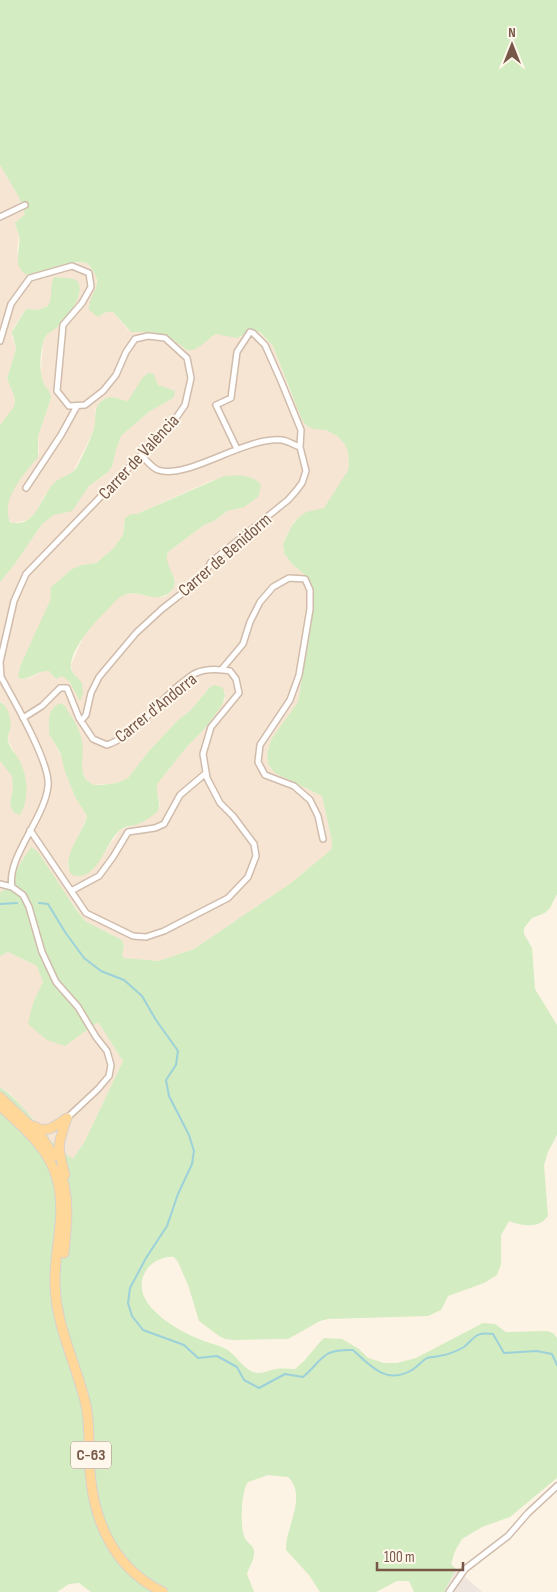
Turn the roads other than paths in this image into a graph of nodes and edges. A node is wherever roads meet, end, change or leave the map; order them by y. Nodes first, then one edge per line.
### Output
1 (25, 205) dead end
2 (0, 217) edge
3 (0, 341) edge
4 (77, 406) junction
5 (300, 447) junction
6 (237, 449) junction
7 (141, 455) junction
8 (26, 488) dead end
9 (221, 670) junction
10 (23, 718) junction
11 (81, 721) junction
12 (206, 773) junction
13 (30, 830) junction
14 (322, 839) dead end
15 (0, 884) edge
16 (12, 887) junction
17 (71, 891) junction
18 (0, 1096) edge
19 (0, 1102) edge
20 (0, 1106) edge
21 (67, 1118) junction
22 (46, 1136) junction
23 (60, 1137) junction
24 (68, 1199) junction
25 (62, 1212) junction
26 (56, 1295) junction
27 (557, 1486) edge
28 (163, 1592) edge
29 (449, 1592) edge

1 - 2 street
3 - 4 street
4 - 7 street, Carrer de València
4 - 8 street
5 - 6 street
5 - 6 street, Carrer de Benidorm
5 - 11 street, Carrer de Benidorm
6 - 7 street
7 - 10 street, Carrer de València
9 - 11 street, Carrer d'Andorra
9 - 12 street, Carrer d'Andorra
9 - 14 street
10 - 11 street, Carrer d'Andorra
10 - 13 street, Carrer de València
12 - 17 street
12 - 17 street, Carrer d'Andorra
13 - 16 street, Carrer de València
13 - 17 street, Carrer d'Andorra
15 - 16 street
16 - 21 street
18 - 22 main road, C-63
19 - 22 main road, C-63
20 - 25 main road, C-63
21 - 22 main road
21 - 23 main road
22 - 23 main road
22 - 23 main road
22 - 24 main road, C-63
22 - 25 main road, C-63
23 - 24 main road, C-63
24 - 26 main road, C-63
25 - 26 main road, C-63
26 - 28 main road, C-63
27 - 29 street

